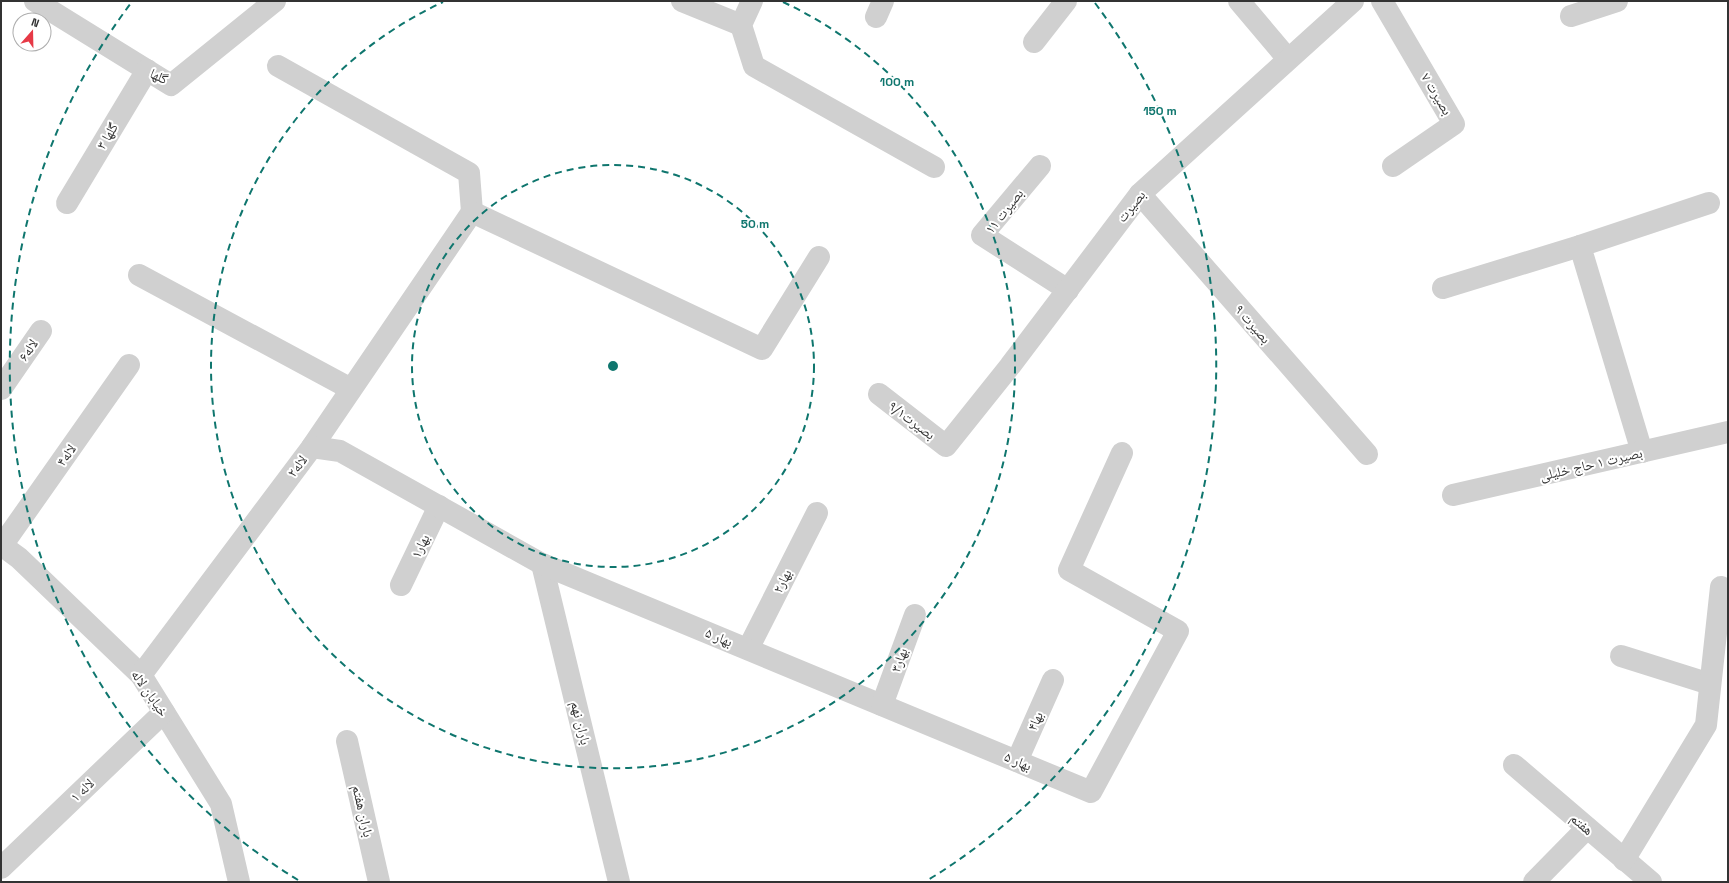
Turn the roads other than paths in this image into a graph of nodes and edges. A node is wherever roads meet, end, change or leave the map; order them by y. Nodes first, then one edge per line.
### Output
1 (35, 1) edge
2 (275, 1) edge
3 (682, 1) edge
4 (752, 1) edge
5 (1066, 1) edge
6 (1239, 1) edge
7 (1353, 1) edge
8 (1382, 1) edge
9 (1617, 1) edge
10 (1571, 16) dead end
11 (741, 25) junction
12 (1034, 42) dead end
13 (1288, 60) junction
14 (278, 66) dead end
15 (147, 70) junction
16 (1040, 166) dead end
17 (1393, 166) dead end
18 (934, 167) dead end
19 (1140, 194) junction
20 (67, 203) dead end
21 (1709, 203) dead end
22 (472, 212) junction
23 (1580, 246) junction
24 (819, 257) dead end
25 (139, 275) dead end
26 (1443, 288) dead end
27 (1068, 290) junction
28 (41, 331) dead end
29 (130, 365) dead end
30 (1, 389) edge
31 (351, 389) junction
32 (879, 394) dead end
33 (1728, 432) edge
34 (946, 446) joint
35 (312, 447) junction
36 (1642, 452) junction
37 (1122, 453) dead end
38 (1367, 454) dead end
39 (1453, 495) dead end
40 (439, 506) junction
41 (817, 513) dead end
42 (1, 546) edge
43 (542, 564) junction
44 (401, 585) dead end
45 (1721, 587) dead end
46 (915, 615) dead end
47 (748, 649) junction
48 (1621, 656) dead end
49 (141, 675) junction
50 (1053, 680) dead end
51 (1710, 684) junction
52 (882, 705) junction
53 (164, 712) junction
54 (347, 741) dead end
55 (1017, 761) junction
56 (1514, 765) dead end
57 (1587, 828) junction
58 (1624, 860) junction
59 (1, 868) edge
60 (239, 882) edge
61 (378, 882) edge
62 (619, 882) edge
63 (1534, 882) edge
64 (1652, 882) edge

1 - 15 street, گلها
2 - 15 street, گلها
3 - 11 street
4 - 11 street
5 - 12 street
6 - 13 street
7 - 13 street, بصیرت
8 - 17 street, بصیرت ۷
9 - 10 street
11 - 18 street
13 - 19 street, بصیرت
14 - 22 street
15 - 20 street, گلها ۳
16 - 27 street, بصیرت ۱۱
19 - 27 street, بصیرت
19 - 38 street, بصیرت ۹
21 - 23 street
22 - 24 street
22 - 31 street
23 - 26 street
23 - 36 street
25 - 31 street
27 - 34 street, بصیرت
28 - 30 street, لاله۶
29 - 42 street, لاله۴
31 - 35 street
32 - 34 street, بصیرت۹/۱
33 - 36 street, بصیرت ۱ حاج خلیلی
35 - 40 street, لاله۲
35 - 49 street, لاله۲
36 - 39 street, بصیرت ۱ حاج خلیلی
37 - 55 street, بهار ۵
40 - 43 street, لاله۲
40 - 44 street, بهار۱
41 - 47 street, بهار۲
42 - 49 street, خیابان لاله
43 - 47 street, بهار ۵
43 - 62 street, باران نهم
45 - 51 street
46 - 52 street, بهار۳
47 - 52 street, بهار ۵
48 - 51 street
49 - 53 street, خیابان لاله
50 - 55 street, بها۴
51 - 58 street
52 - 55 street, بهار ۵
53 - 59 street, لاله ۱
53 - 60 street, خیابان لاله
54 - 61 street, باران هفتم
56 - 57 street, هفتم
57 - 58 street, هفتم
57 - 63 street
58 - 64 street, هفتم

